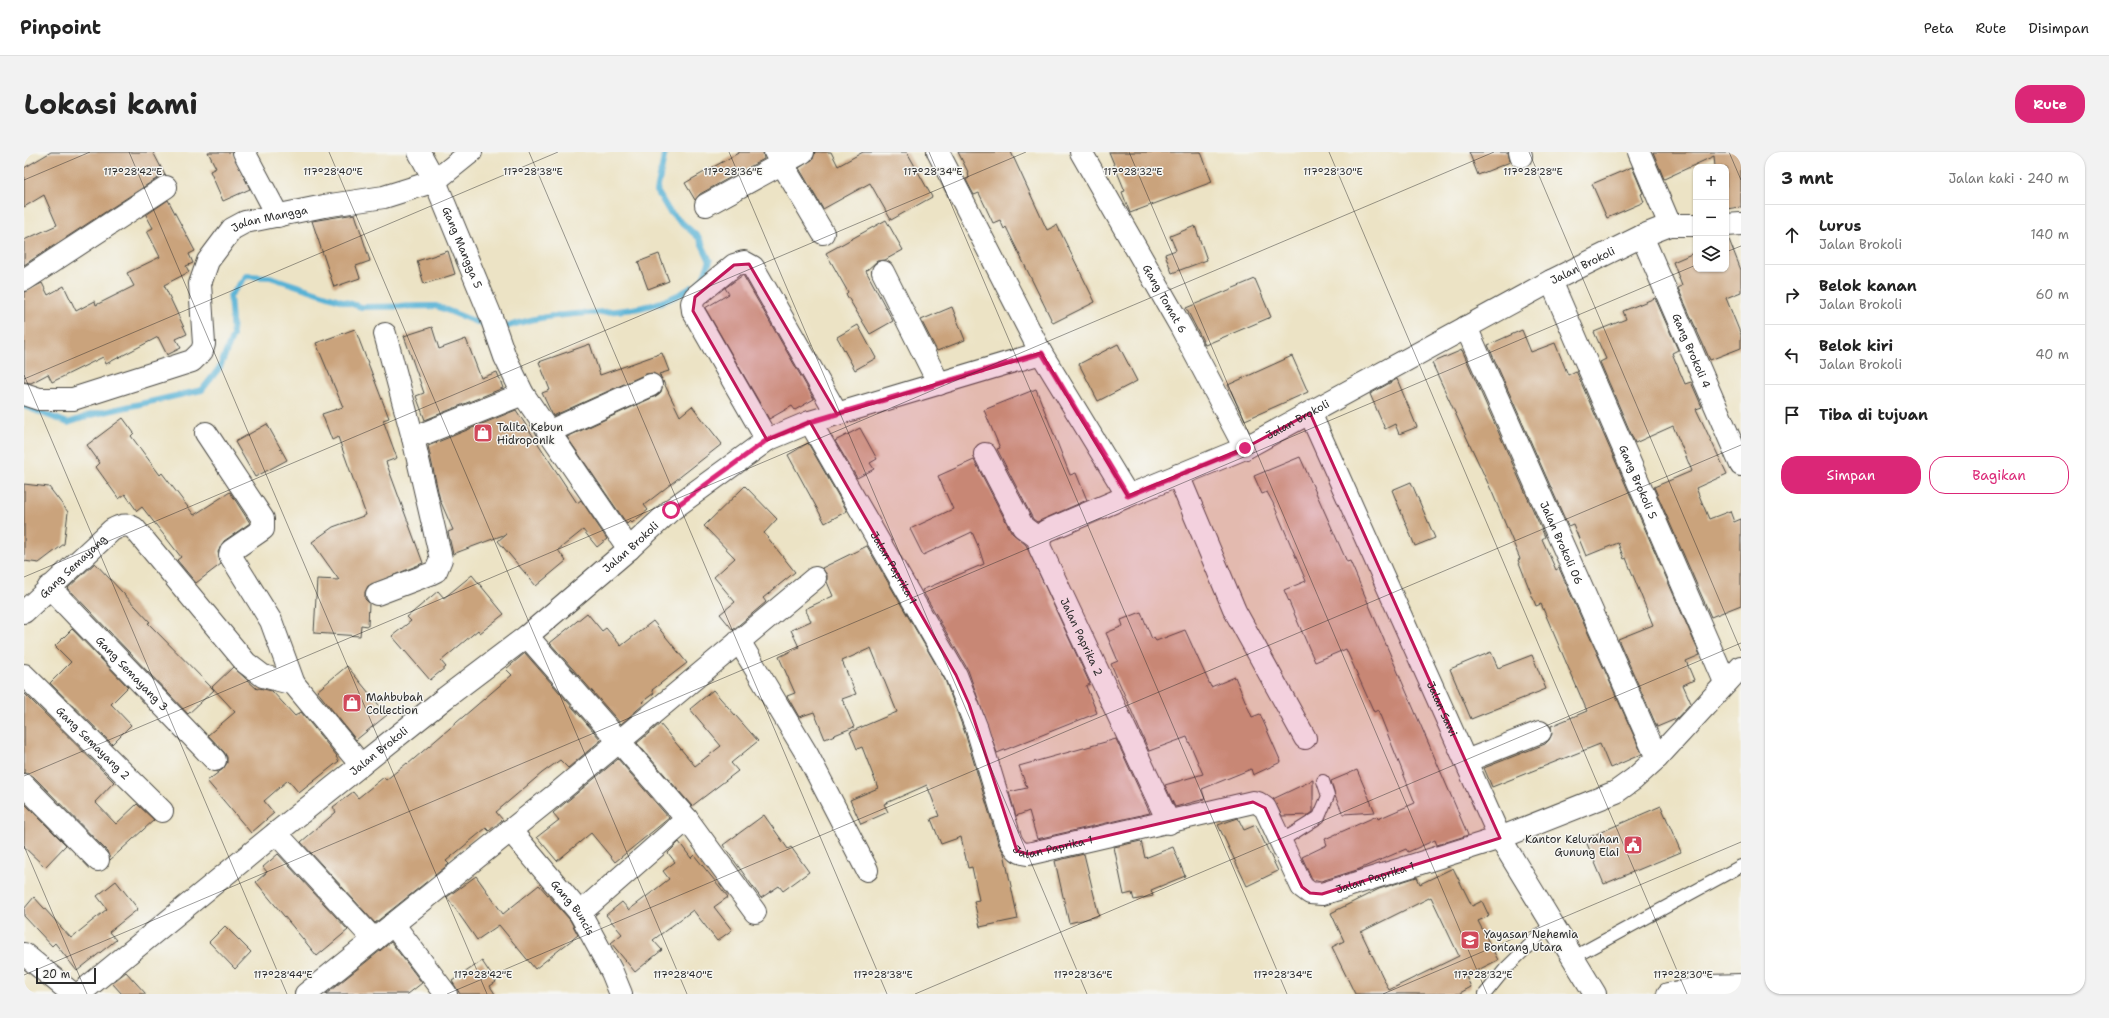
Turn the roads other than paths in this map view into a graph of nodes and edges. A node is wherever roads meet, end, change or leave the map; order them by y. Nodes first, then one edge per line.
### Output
1 (244, 152) edge
2 (419, 152) edge
3 (471, 152) edge
4 (803, 152) edge
5 (938, 152) edge
6 (1081, 152) edge
7 (1639, 152) edge
8 (779, 158) edge
9 (435, 181) junction
10 (166, 187) dead end
11 (706, 205) dead end
12 (278, 216) junction
13 (1741, 224) edge
14 (1670, 225) junction
15 (1693, 225) edge
16 (1729, 225) edge
17 (823, 233) dead end
18 (1642, 236) junction
19 (883, 272) dead end
20 (24, 280) edge
21 (1551, 281) junction
22 (1466, 327) junction
23 (385, 334) dead end
24 (1042, 353) junction
25 (939, 384) junction
26 (651, 385) dead end
27 (24, 394) edge
28 (523, 394) junction
29 (1310, 413) junction
30 (837, 414) junction
31 (810, 422) junction
32 (548, 432) junction
33 (206, 433) dead end
34 (413, 438) junction
35 (767, 440) junction
36 (1245, 448) junction
37 (986, 454) dead end
38 (1741, 465) edge
39 (1178, 475) junction
40 (1128, 496) junction
41 (1039, 539) junction
42 (629, 549) junction
43 (815, 578) dead end
44 (49, 588) junction
45 (377, 594) dead end
46 (24, 612) edge
47 (527, 636) junction
48 (739, 641) junction
49 (1741, 667) edge
50 (24, 675) edge
51 (1725, 682) junction
52 (294, 684) junction
53 (1540, 732) dead end
54 (1305, 738) dead end
55 (618, 743) junction
56 (1657, 758) junction
57 (214, 760) dead end
58 (1466, 761) junction
59 (361, 765) junction
60 (1323, 781) dead end
61 (24, 785) edge
62 (162, 811) dead end
63 (687, 819) junction
64 (1168, 823) junction
65 (510, 830) junction
66 (276, 832) junction
67 (1500, 838) junction
68 (1281, 841) junction
69 (98, 860) dead end
70 (1741, 866) edge
71 (867, 870) dead end
72 (755, 912) dead end
73 (580, 913) junction
74 (1552, 923) junction
75 (393, 924) junction
76 (374, 940) junction
77 (24, 954) edge
78 (1574, 957) junction
79 (1741, 985) edge
80 (73, 994) edge
81 (79, 994) edge
82 (306, 994) edge
83 (446, 994) edge
84 (621, 994) edge
85 (1485, 994) edge
86 (1595, 994) edge
87 (1668, 994) edge

1 - 12 street
2 - 9 street, Gang Mangga 5
3 - 9 street, Jalan Mangga
4 - 8 street
5 - 24 street
6 - 36 street, Gang Tomat 6
7 - 14 street
8 - 11 street
8 - 17 street
9 - 12 street, Jalan Mangga
9 - 28 street, Gang Mangga 5
10 - 20 street
12 - 27 street, Jalan Mangga
13 - 16 street
14 - 15 street, Jalan Brokoli
14 - 18 street, Jalan Brokoli
18 - 21 street, Jalan Brokoli
18 - 38 street, Gang Brokoli 4
19 - 25 street
21 - 22 street, Jalan Brokoli
21 - 51 street, Gang Brokoli 5
22 - 29 street, Jalan Brokoli
22 - 56 street, Jalan Brokoli 06
23 - 34 street
24 - 25 street, Jalan Brokoli
24 - 40 street
25 - 30 street, Jalan Brokoli
26 - 32 street
28 - 32 street, Gang Mangga 5
28 - 34 street
29 - 36 street, Jalan Brokoli
29 - 58 street, Jalan Sawi
30 - 31 street, Jalan Brokoli
30 - 35 street
31 - 35 street, Jalan Brokoli
31 - 64 street, Jalan Paprika 1
32 - 42 street, Gang Mangga 5
33 - 52 street
34 - 45 street
35 - 42 street, Jalan Brokoli
36 - 39 street, Jalan Brokoli
37 - 41 street
39 - 40 street, Jalan Brokoli
39 - 54 street
40 - 41 street
41 - 64 street, Jalan Paprika 2
42 - 47 street, Jalan Brokoli
43 - 48 street
44 - 46 street, Gang Semayang
44 - 52 street, Gang Semayang
44 - 57 street, Gang Semayang 3
47 - 55 street
47 - 59 street, Jalan Brokoli
48 - 55 street
48 - 71 street
49 - 51 street, Jalan Paprika 1
50 - 62 street, Gang Semayang 2
51 - 56 street, Jalan Paprika 1
52 - 59 street
53 - 58 street
55 - 63 street
55 - 65 street
56 - 67 street, Jalan Paprika 1
58 - 67 street, Jalan Sawi
59 - 66 street, Jalan Brokoli
60 - 68 lane
61 - 69 street
63 - 72 street
63 - 73 street
64 - 68 street, Jalan Paprika 1
65 - 73 street, Gang Buncis
65 - 75 street
66 - 76 street
66 - 81 street, Jalan Brokoli
67 - 68 street, Jalan Paprika 1
67 - 74 street, Jalan Sawi
70 - 78 lane
73 - 84 street, Gang Buncis
74 - 78 street, Jalan Sawi
74 - 85 lane
75 - 76 street
75 - 83 street
76 - 82 street
77 - 80 street
78 - 86 street, Jalan Sawi
79 - 87 street

